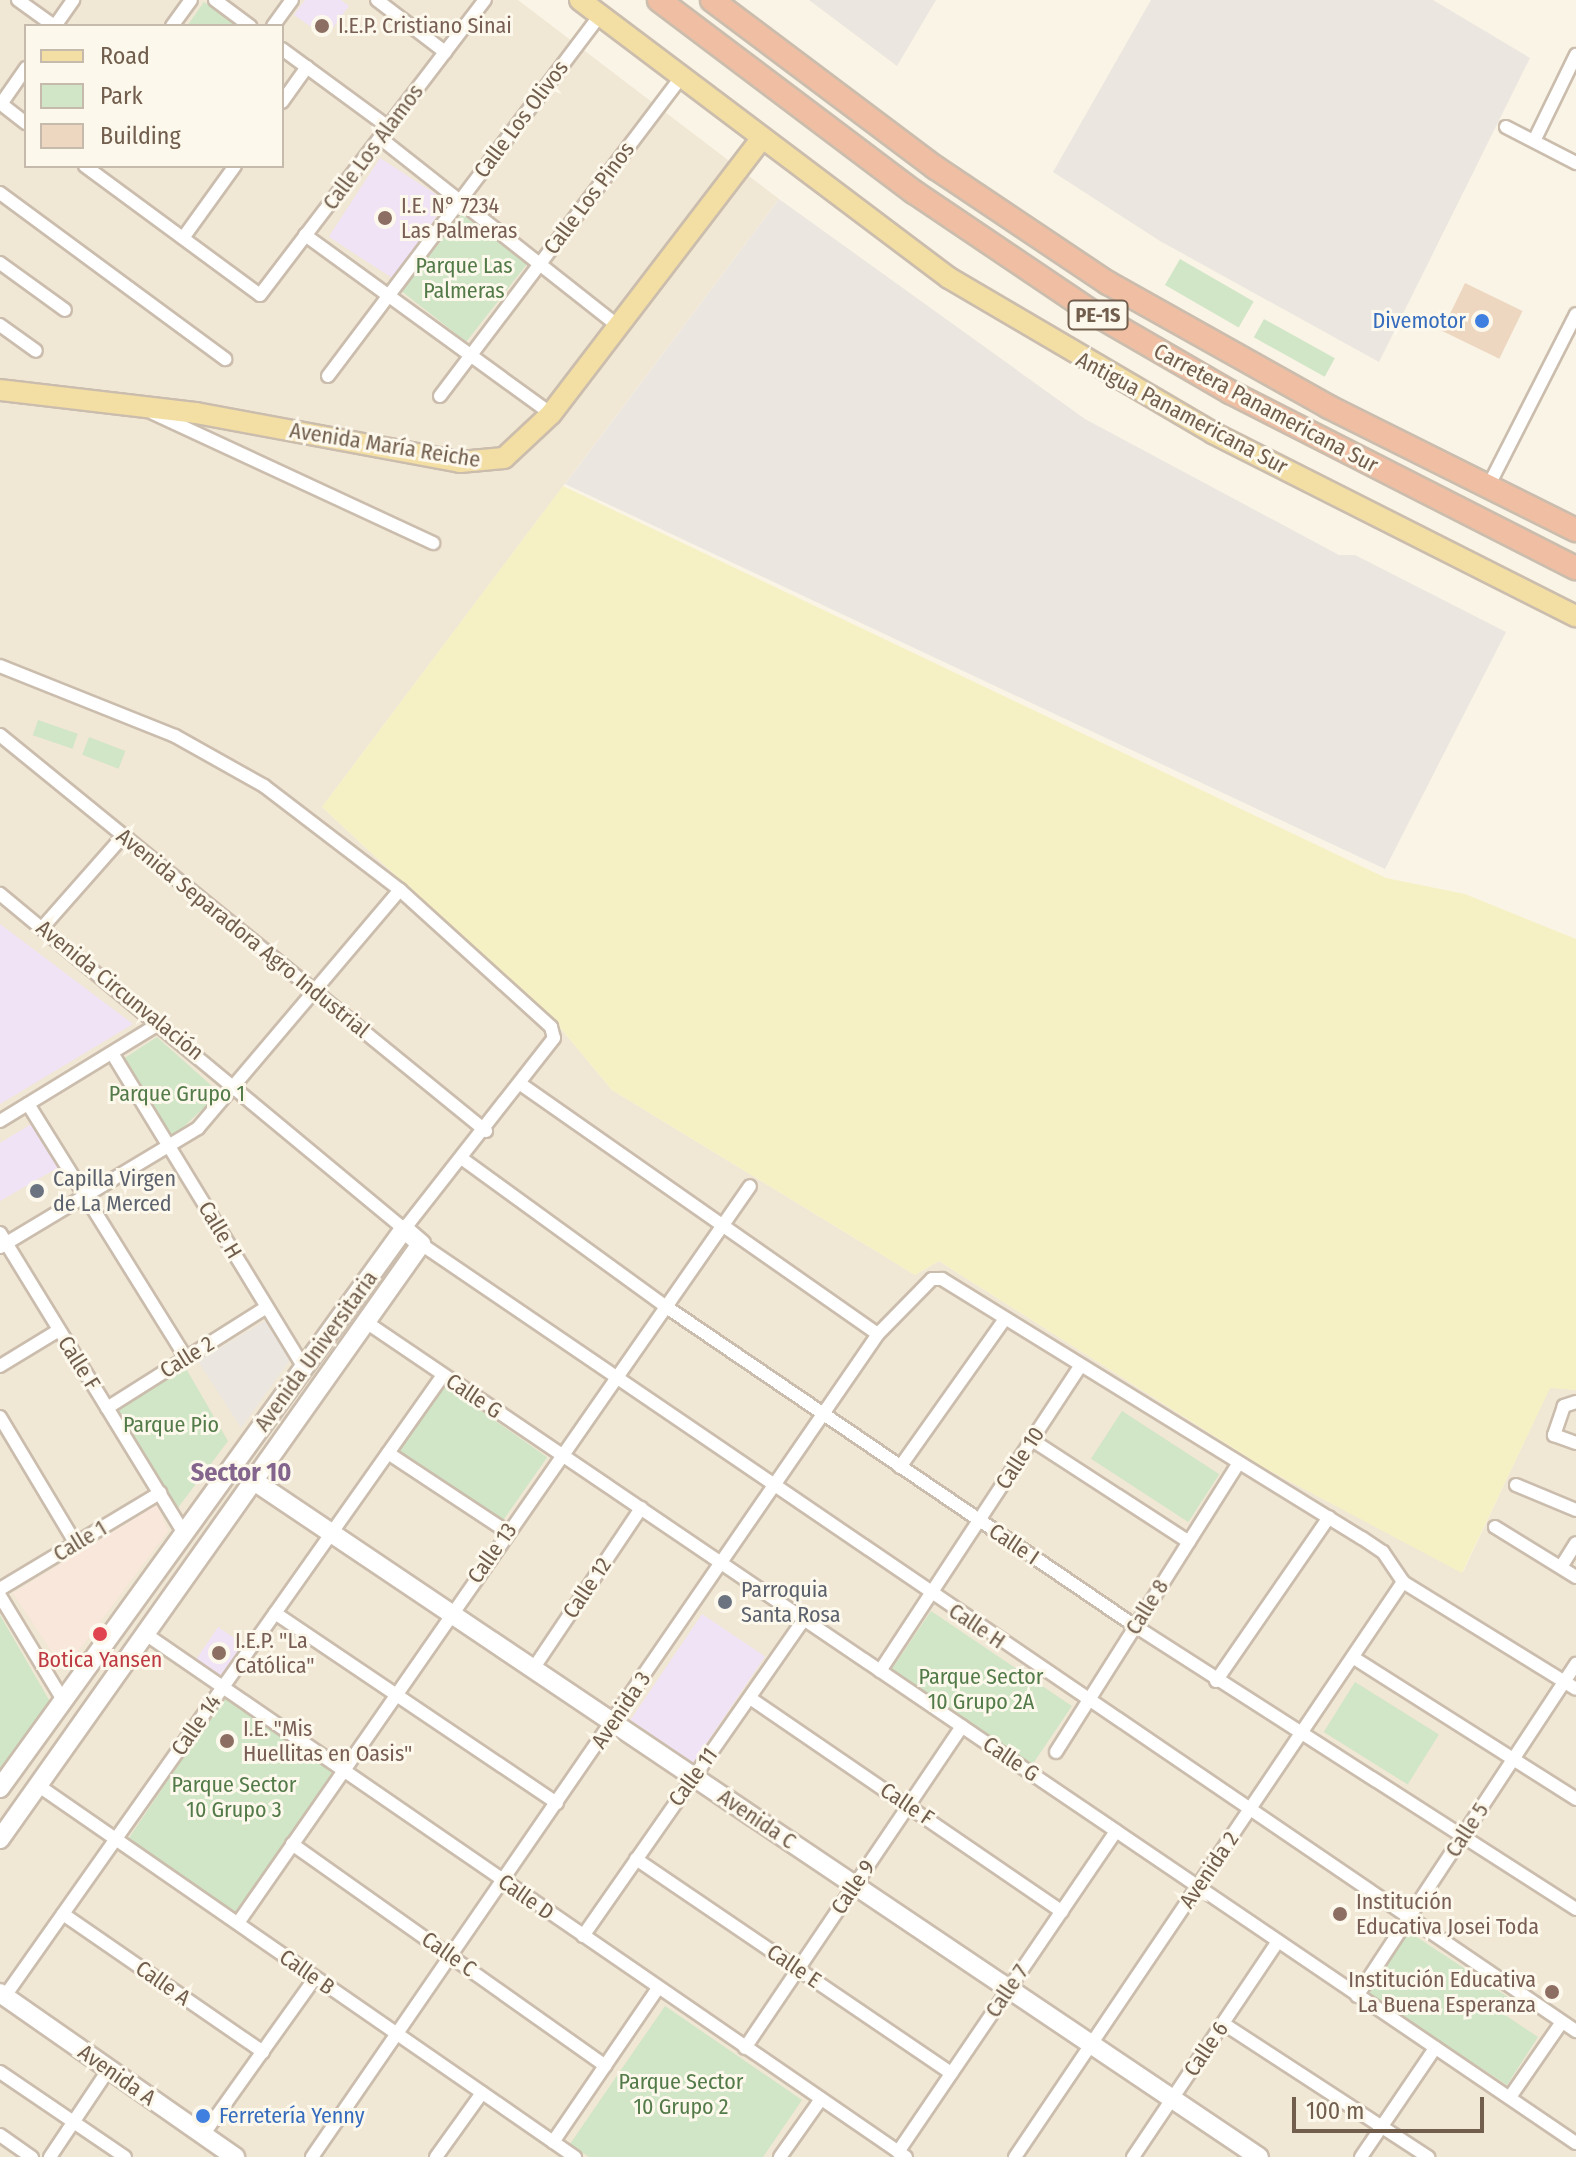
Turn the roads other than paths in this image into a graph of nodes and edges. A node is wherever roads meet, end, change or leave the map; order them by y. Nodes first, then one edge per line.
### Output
1 (18, 0) edge
2 (73, 0) edge
3 (191, 0) edge
4 (215, 0) edge
5 (292, 0) edge
6 (377, 0) edge
7 (485, 0) edge
8 (580, 0) edge
9 (659, 0) edge
10 (712, 0) edge
11 (600, 15) junction
12 (51, 24) edge
13 (55, 24) edge
14 (173, 24) edge
15 (247, 24) edge
16 (274, 24) edge
17 (284, 50) edge
18 (445, 52) junction
19 (1576, 55) edge
20 (307, 67) junction
21 (24, 71) edge
22 (680, 79) junction
23 (284, 99) edge
24 (0, 104) edge
25 (24, 122) edge
26 (1506, 127) dead end
27 (384, 132) junction
28 (761, 139) junction
29 (1534, 141) junction
30 (1576, 163) edge
31 (88, 168) edge
32 (234, 168) edge
33 (0, 193) edge
34 (459, 200) junction
35 (305, 235) junction
36 (183, 238) junction
37 (0, 263) edge
38 (539, 263) junction
39 (387, 295) junction
40 (65, 310) dead end
41 (1576, 314) edge
42 (0, 325) edge
43 (618, 326) junction
44 (36, 351) dead end
45 (470, 355) junction
46 (225, 359) dead end
47 (328, 376) dead end
48 (0, 390) edge
49 (440, 396) dead end
50 (139, 406) junction
51 (551, 414) junction
52 (1488, 487) junction
53 (1576, 530) edge
54 (433, 543) dead end
55 (1576, 568) edge
56 (1576, 616) edge
57 (0, 666) edge
58 (0, 735) edge
59 (123, 836) junction
60 (400, 890) junction
61 (0, 894) edge
62 (42, 928) junction
63 (315, 993) junction
64 (160, 1023) junction
65 (112, 1053) junction
66 (522, 1085) junction
67 (238, 1086) junction
68 (28, 1104) junction
69 (0, 1121) edge
70 (486, 1131) junction
71 (170, 1148) junction
72 (464, 1160) junction
73 (750, 1186) dead end
74 (85, 1197) junction
75 (722, 1227) junction
76 (404, 1229) junction
77 (2, 1241) edge
78 (421, 1244) junction
79 (665, 1306) junction
80 (267, 1307) junction
81 (1004, 1320) junction
82 (366, 1322) junction
83 (59, 1330) junction
84 (878, 1334) junction
85 (186, 1358) junction
86 (0, 1366) edge
87 (1080, 1366) junction
88 (304, 1367) junction
89 (443, 1375) junction
90 (613, 1380) junction
91 (1576, 1402) edge
92 (107, 1408) junction
93 (823, 1413) junction
94 (0, 1417) edge
95 (1032, 1440) junction
96 (1576, 1443) edge
97 (388, 1453) junction
98 (561, 1454) junction
99 (1239, 1463) junction
100 (900, 1467) junction
101 (254, 1481) junction
102 (1516, 1485) dead end
103 (772, 1487) junction
104 (160, 1493) junction
105 (641, 1508) junction
106 (1576, 1510) edge
107 (1329, 1517) junction
108 (979, 1521) junction
109 (1495, 1527) dead end
110 (506, 1531) junction
111 (184, 1533) junction
112 (332, 1533) junction
113 (1189, 1542) junction
114 (1576, 1543) edge
115 (76, 1544) junction
116 (721, 1563) junction
117 (1561, 1567) junction
118 (1576, 1577) edge
119 (1403, 1582) junction
120 (0, 1589) edge
121 (930, 1594) junction
122 (0, 1596) edge
123 (450, 1612) junction
124 (275, 1613) junction
125 (804, 1619) junction
126 (1135, 1626) junction
127 (147, 1635) junction
128 (1354, 1658) junction
129 (1576, 1664) edge
130 (533, 1669) junction
131 (880, 1671) junction
132 (1216, 1681) junction
133 (1570, 1685) edge
134 (223, 1687) junction
135 (397, 1694) junction
136 (750, 1698) junction
137 (63, 1700) junction
138 (1087, 1701) junction
139 (614, 1723) junction
140 (962, 1726) junction
141 (1302, 1731) junction
142 (1056, 1752) dead end
143 (1512, 1761) junction
144 (343, 1770) junction
145 (693, 1776) junction
146 (39, 1786) junction
147 (0, 1788) edge
148 (1576, 1799) edge
149 (557, 1803) junction
150 (909, 1805) junction
151 (1249, 1810) junction
152 (1116, 1831) junction
153 (1461, 1838) junction
154 (0, 1839) edge
155 (116, 1839) junction
156 (292, 1844) junction
157 (636, 1859) junction
158 (503, 1881) junction
159 (855, 1885) junction
160 (1197, 1886) junction
161 (1576, 1909) edge
162 (1062, 1912) junction
163 (63, 1914) junction
164 (1409, 1920) junction
165 (238, 1923) junction
166 (583, 1936) junction
167 (1278, 1941) junction
168 (451, 1956) junction
169 (798, 1969) junction
170 (315, 1978) junction
171 (658, 1988) junction
172 (1009, 1989) junction
173 (2, 1994) edge
174 (1357, 1996) junction
175 (1562, 2022) junction
176 (1224, 2024) junction
177 (1576, 2031) edge
178 (395, 2034) junction
179 (1091, 2044) junction
180 (745, 2048) junction
181 (1435, 2048) junction
182 (263, 2052) junction
183 (605, 2066) junction
184 (109, 2069) junction
185 (0, 2072) edge
186 (951, 2073) junction
187 (482, 2093) junction
188 (1510, 2097) junction
189 (1172, 2098) junction
190 (821, 2099) junction
191 (73, 2122) junction
192 (1382, 2127) junction
193 (0, 2135) edge
194 (203, 2135) junction
195 (553, 2142) junction
196 (1576, 2143) edge
197 (902, 2154) edge
198 (32, 2157) edge
199 (50, 2157) edge
200 (125, 2157) edge
201 (235, 2157) edge
202 (312, 2157) edge
203 (436, 2157) edge
204 (575, 2157) edge
205 (780, 2157) edge
206 (1015, 2157) edge
207 (1133, 2157) edge
208 (1259, 2157) edge
209 (1361, 2157) edge
210 (1428, 2157) edge

1 - 12 street
2 - 13 street
3 - 14 street
4 - 15 street
5 - 16 street
6 - 18 street
7 - 18 street, Calle Los Alamos
8 - 11 main road, Antigua Panamericana Sur
9 - 55 highway, Carretera Panamericana Sur / PE-1S
10 - 52 highway, Carretera Panamericana Sur / PE-1S
11 - 22 main road, Antigua Panamericana Sur
11 - 34 street, Calle Los Olivos
17 - 20 street
18 - 27 street, Calle Los Alamos
19 - 29 street
20 - 23 street
20 - 27 street
21 - 24 street
22 - 28 main road, Antigua Panamericana Sur
22 - 38 street, Calle Los Pinos
24 - 25 street
26 - 29 street
27 - 34 street
27 - 35 street, Calle Los Alamos
28 - 43 main road, Avenida María Reiche
28 - 56 main road, Antigua Panamericana Sur
29 - 30 street
31 - 36 street
32 - 36 street
33 - 46 street
34 - 38 street
34 - 39 street, Calle Los Olivos
35 - 36 street, Calle Los Alamos
35 - 39 street
37 - 40 street
38 - 43 street
38 - 45 street, Calle Los Pinos
39 - 45 street
39 - 47 street, Calle Los Olivos
41 - 52 street
42 - 44 street
43 - 51 main road, Avenida María Reiche
45 - 49 street, Calle Los Pinos
45 - 51 street
48 - 50 main road, Avenida María Reiche
50 - 51 main road, Avenida María Reiche
50 - 54 street
52 - 53 highway, Carretera Panamericana Sur / PE-1S
57 - 60 street
58 - 59 street, Avenida Separadora Agro Industrial
59 - 62 street
59 - 63 street, Avenida Separadora Agro Industrial
60 - 63 street
60 - 66 street, Avenida Universitaria
61 - 62 street, Avenida Circunvalación
62 - 64 street, Avenida Circunvalación
63 - 67 street
63 - 70 street, Avenida Separadora Agro Industrial
64 - 65 street
64 - 67 street, Avenida Circunvalación
65 - 68 street
65 - 71 street, Calle H
66 - 70 street, Avenida Universitaria
66 - 75 street
67 - 71 street
67 - 76 street, Avenida Circunvalación
68 - 69 street
68 - 74 street
70 - 72 street, Avenida Universitaria
71 - 74 street
71 - 80 street, Calle H
72 - 76 street, Avenida Universitaria
72 - 79 street, Calle I
73 - 75 street, Calle 13
74 - 77 street
74 - 85 street
75 - 79 street, Calle 13
75 - 84 street
76 - 78 street, Avenida Circunvalación
76 - 88 street, Avenida Universitaria
77 - 83 street, Calle F
78 - 82 street, Avenida Universitaria
78 - 90 street, Calle H
79 - 90 street, Calle 13
79 - 93 street, Calle I
80 - 85 street, Calle 2
80 - 88 street, Calle H
81 - 84 street, Avenida 3
81 - 87 street
81 - 100 street
82 - 89 street, Calle G
82 - 101 street, Avenida Universitaria
83 - 86 street
83 - 92 street, Calle F
84 - 93 street, Avenida 3
85 - 92 street, Calle 2
87 - 95 street, Calle 10
87 - 99 street
88 - 111 street, Avenida Universitaria
89 - 97 street, Calle 14
89 - 98 street, Calle G
90 - 98 street, Calle 13
90 - 103 street, Calle H
91 - 96 street
92 - 104 street, Calle F
93 - 100 street, Calle I
93 - 103 street, Avenida 3
94 - 115 street
95 - 108 street, Calle 10
95 - 113 street
97 - 110 street
97 - 112 street, Calle 14
98 - 105 street, Calle G
98 - 110 street, Calle 13
99 - 107 street
99 - 113 street, Calle 8
100 - 108 street, Calle I
101 - 112 street, Avenida C
101 - 127 street, Avenida Universitaria
102 - 106 street
103 - 116 street, Avenida 3
103 - 121 street, Calle H
104 - 111 street, Calle F
104 - 115 street, Calle 1
105 - 116 street, Calle G
105 - 130 street, Calle 12
107 - 119 street
107 - 132 street
108 - 121 street, Calle 10
108 - 126 street, Calle I
109 - 117 street
110 - 123 street, Calle 13
111 - 137 street, Avenida Universitaria
112 - 123 street, Avenida C
112 - 124 street, Calle 14
113 - 126 street, Calle 8
114 - 117 street
115 - 120 street, Calle 1
116 - 125 street, Calle G
116 - 139 street, Avenida 3
117 - 118 street
119 - 128 street, Avenida 2
119 - 133 street
121 - 131 street, Calle 10
121 - 138 street, Calle H
122 - 137 street
123 - 130 street, Avenida C
123 - 135 street, Calle 13
124 - 134 street, Calle 14
124 - 135 street
125 - 131 street, Calle G
125 - 136 street, Calle 11
126 - 132 street, Calle I
126 - 138 street, Calle 8
127 - 134 street, Calle D
127 - 146 street, Avenida Universitaria
128 - 141 street, Avenida 2
128 - 143 street
129 - 133 street, Calle 5
130 - 139 street, Avenida C
131 - 140 street, Calle G
132 - 141 street, Calle I
133 - 143 street, Calle 5
134 - 144 street, Calle D
134 - 155 street, Calle 14
135 - 144 street, Calle 13
135 - 149 street
136 - 145 street, Calle 11
136 - 150 street, Calle F
137 - 147 street, Avenida Universitaria
138 - 142 street, Calle 8
138 - 151 street, Calle H
139 - 145 street, Avenida C
139 - 149 street, Avenida 3
140 - 150 street, Calle 9
140 - 152 street, Calle G
141 - 151 street, Avenida 2
141 - 153 street, Calle I
143 - 148 street
143 - 153 street, Calle 5
144 - 156 street, Calle 13
144 - 158 street, Calle D
145 - 157 street, Calle 11
145 - 159 street, Avenida C
146 - 154 street, Avenida Universitaria
146 - 155 street, Calle B
149 - 158 street, Avenida 3
150 - 159 street, Calle 9
150 - 162 street, Calle F
151 - 160 street, Avenida 2
151 - 164 street, Calle H
152 - 160 street, Calle G
152 - 162 street, Calle 7
153 - 161 street, Calle I
153 - 164 street, Calle 5
155 - 163 street, Calle 14
155 - 165 street, Calle B
156 - 165 street, Calle 13
156 - 168 street, Calle C
157 - 166 street, Calle 11
157 - 169 street, Calle E
158 - 166 street, Calle D
158 - 168 street, Avenida 3
159 - 169 street, Calle 9
159 - 172 street, Avenida C
160 - 167 street, Calle G
160 - 179 street, Avenida 2
162 - 172 street, Calle 7
163 - 173 street, Calle 14
163 - 182 street, Calle A
164 - 174 street, Calle 5
164 - 175 street, Calle H
165 - 170 street, Calle B
166 - 171 street, Calle D
167 - 174 street, Calle G
167 - 176 street, Calle 6
168 - 178 street, Avenida 3
168 - 183 street, Calle C
169 - 180 street, Calle 9
169 - 186 street, Calle E
170 - 178 street, Calle B
170 - 182 street
171 - 180 street, Calle D
171 - 183 street
172 - 179 street, Avenida C
172 - 186 street, Calle 7
173 - 184 street, Avenida A
174 - 181 street, Calle G
175 - 177 street, Calle H
175 - 188 street
176 - 189 street, Calle 6
176 - 192 street
178 - 187 street, Calle B
178 - 202 street, Avenida 3
179 - 189 street, Avenida C
179 - 206 street, Avenida 2
180 - 190 street, Calle D
181 - 188 street, Calle G
181 - 192 street
182 - 194 street
183 - 195 street
184 - 191 street
184 - 194 street, Avenida A
185 - 191 street
186 - 197 street, Calle 7
187 - 195 street, Calle B
187 - 203 street
188 - 196 street, Calle G
189 - 207 street, Calle 6
189 - 208 street, Avenida C
190 - 197 street, Calle D
190 - 205 street
191 - 199 street
191 - 200 street
192 - 209 street
192 - 210 street
193 - 198 street
194 - 201 street, Avenida A
195 - 204 street, Calle B

